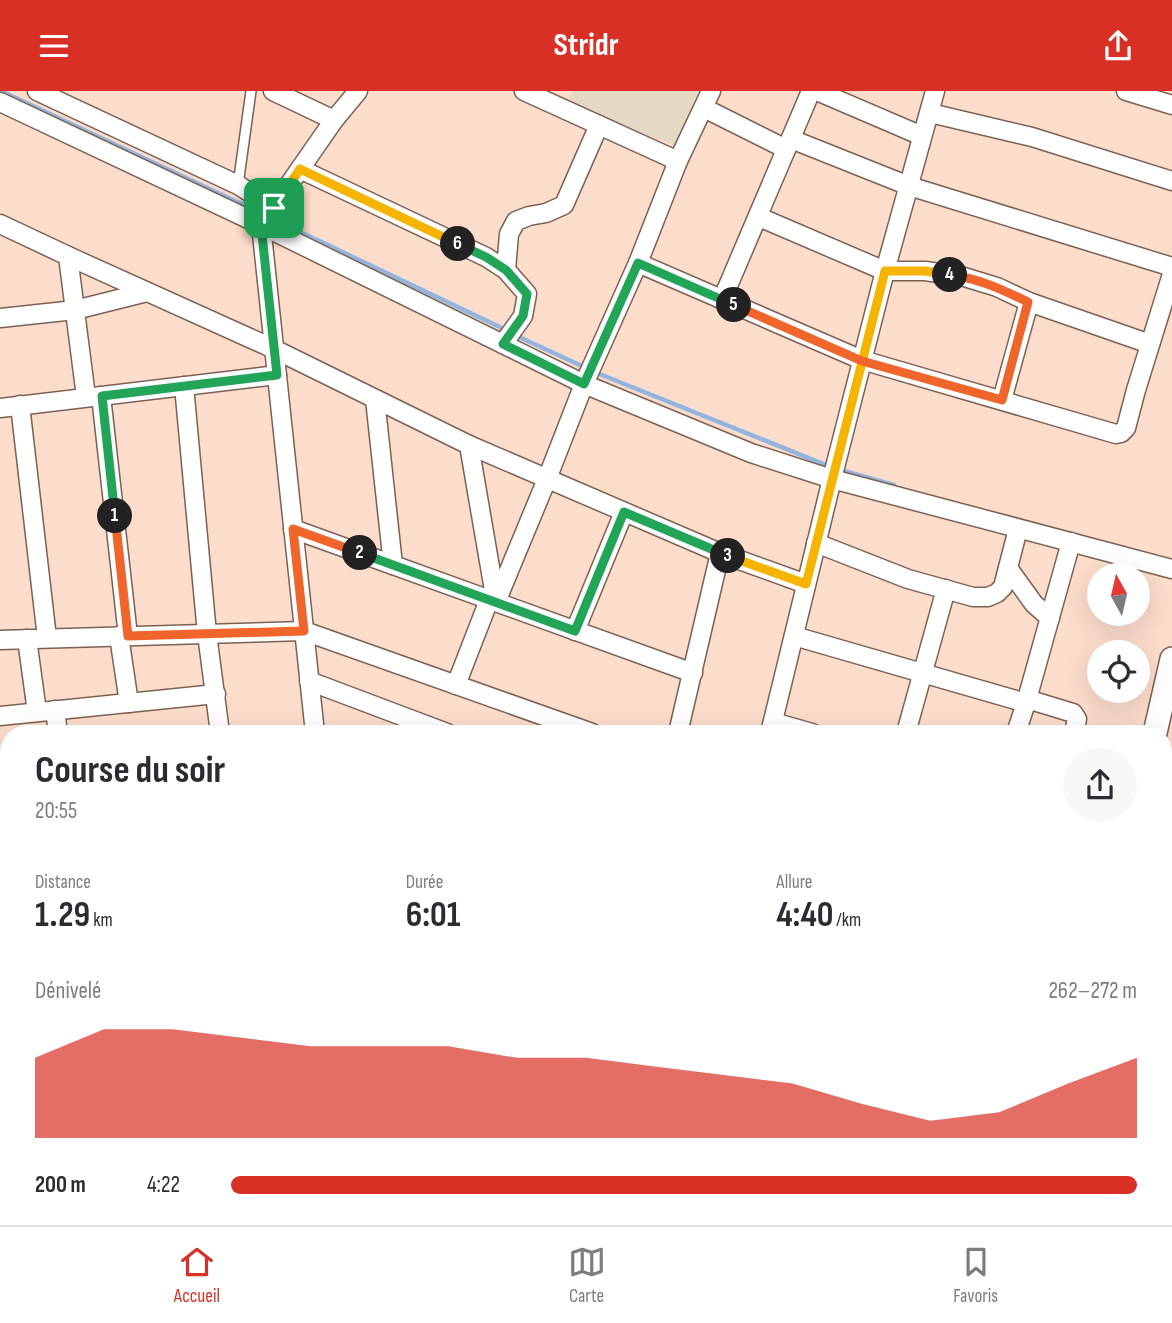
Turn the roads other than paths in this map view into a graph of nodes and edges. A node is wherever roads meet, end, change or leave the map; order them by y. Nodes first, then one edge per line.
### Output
1 (37, 91) edge
2 (251, 91) edge
3 (273, 91) edge
4 (358, 91) edge
5 (524, 91) edge
6 (712, 91) edge
7 (811, 91) edge
8 (817, 91) edge
9 (935, 91) edge
10 (1130, 92) edge
11 (0, 102) edge
12 (1172, 105) edge
13 (704, 108) junction
14 (930, 113) junction
15 (334, 120) junction
16 (599, 125) junction
17 (922, 136) junction
18 (788, 144) junction
19 (678, 161) junction
20 (300, 169) junction
21 (1172, 181) edge
22 (238, 185) junction
23 (909, 186) junction
24 (274, 208) junction
25 (759, 217) junction
26 (0, 224) edge
27 (261, 225) junction
28 (68, 257) junction
29 (638, 263) junction
30 (1172, 267) edge
31 (506, 270) junction
32 (885, 271) junction
33 (1172, 274) edge
34 (147, 292) junction
35 (722, 300) junction
36 (1028, 302) junction
37 (75, 310) junction
38 (0, 318) edge
39 (503, 344) junction
40 (1150, 344) junction
41 (274, 349) junction
42 (862, 361) junction
43 (277, 375) junction
44 (584, 384) junction
45 (184, 386) junction
46 (94, 397) junction
47 (375, 399) junction
48 (1002, 400) junction
49 (20, 405) junction
50 (0, 408) edge
51 (469, 445) junction
52 (547, 479) junction
53 (832, 479) junction
54 (624, 512) junction
55 (293, 529) junction
56 (1018, 529) junction
57 (816, 543) junction
58 (1071, 543) junction
59 (720, 553) junction
60 (393, 565) junction
61 (1008, 568) junction
62 (1172, 569) edge
63 (806, 584) junction
64 (946, 589) junction
65 (492, 601) junction
66 (1050, 618) junction
67 (304, 631) junction
68 (575, 631) junction
69 (207, 634) junction
70 (123, 636) junction
71 (794, 636) junction
72 (47, 638) junction
73 (27, 639) junction
74 (0, 640) edge
75 (1172, 659) edge
76 (692, 673) junction
77 (922, 673) junction
78 (309, 681) junction
79 (456, 685) junction
80 (216, 694) junction
81 (1027, 701) junction
82 (128, 703) junction
83 (46, 711) junction
84 (0, 716) edge
85 (54, 725) edge
86 (219, 725) edge
87 (314, 725) edge
88 (426, 725) edge
89 (569, 725) edge
90 (680, 725) edge
91 (772, 725) edge
92 (908, 725) edge
93 (1019, 725) edge
94 (1076, 725) edge
95 (1158, 725) edge

1 - 22 street
2 - 22 lane
3 - 15 street
4 - 15 street
5 - 16 street
6 - 13 street
7 - 18 street
8 - 17 street
9 - 14 street
10 - 12 street
11 - 27 street
13 - 18 street
13 - 19 street
14 - 17 street
14 - 21 street
15 - 20 street
16 - 19 street
16 - 31 street
17 - 23 street
18 - 23 street
18 - 25 street
19 - 29 street
20 - 24 street
20 - 31 street
22 - 24 street
23 - 30 street
23 - 32 street
24 - 27 street
25 - 32 street
25 - 35 street
26 - 28 street
27 - 39 street
27 - 41 street
28 - 34 street
28 - 37 street
29 - 35 street
29 - 44 street
31 - 39 street
32 - 36 street
32 - 42 street
33 - 40 street
34 - 37 street
34 - 41 street
35 - 42 street
36 - 40 street
36 - 48 street
37 - 38 street
37 - 46 street
39 - 44 street
40 - 48 street
41 - 43 street
41 - 47 street
42 - 48 street
42 - 53 street
43 - 45 street
43 - 55 street
44 - 52 street
44 - 53 street
45 - 46 street
45 - 69 street
46 - 49 street
46 - 70 street
47 - 51 street
47 - 60 street
49 - 50 street
49 - 72 street
51 - 52 street
51 - 65 street
52 - 54 street
52 - 65 street
53 - 56 street
53 - 57 street
54 - 59 street
54 - 68 street
55 - 60 street
55 - 67 street
56 - 58 street
56 - 61 street
57 - 63 street
57 - 64 street
58 - 62 street
58 - 66 street
59 - 63 street
59 - 76 street
60 - 65 street
61 - 64 street
61 - 66 street
63 - 71 street
64 - 77 street
65 - 68 street
65 - 79 street
66 - 81 street
67 - 69 street
67 - 78 street
67 - 79 street
68 - 76 street
69 - 70 street
69 - 80 street
70 - 72 street
70 - 82 street
71 - 77 street
71 - 91 street
72 - 73 street
73 - 74 street
73 - 83 street
75 - 95 street
76 - 90 street
77 - 81 street
77 - 92 street
78 - 87 street
78 - 88 street
79 - 89 street
80 - 82 street
80 - 86 street
81 - 93 street
81 - 94 street
82 - 83 street
83 - 84 street
83 - 85 street

